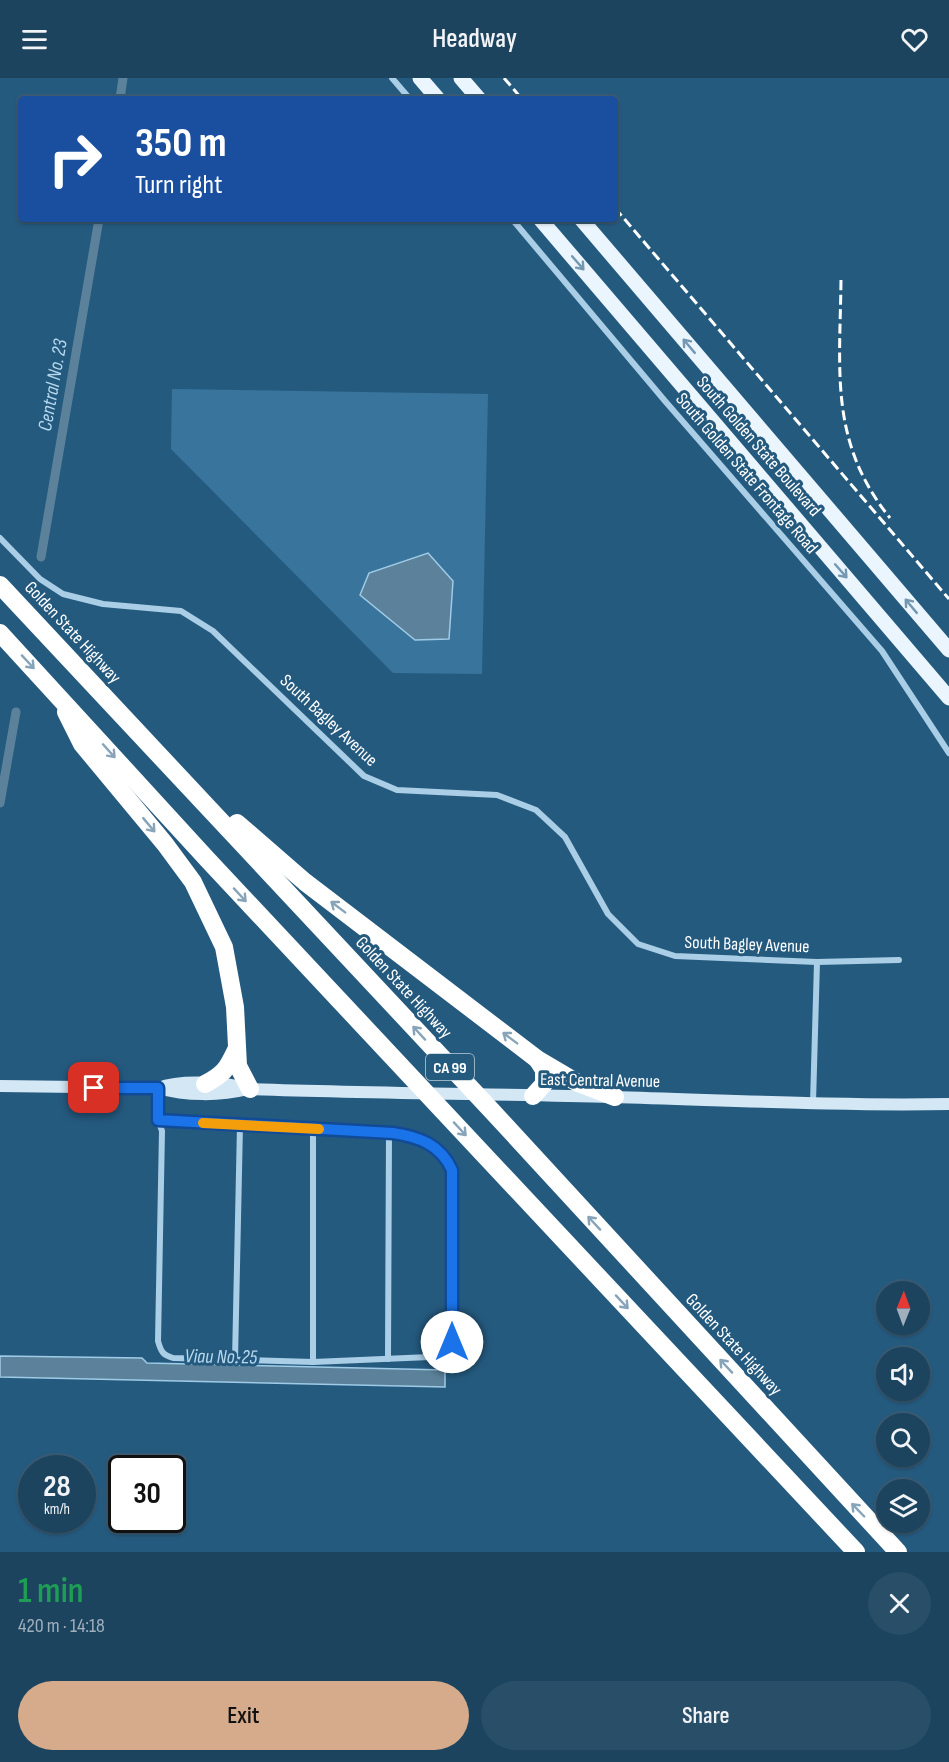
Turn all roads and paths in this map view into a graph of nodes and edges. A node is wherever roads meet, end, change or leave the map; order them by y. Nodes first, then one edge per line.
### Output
1 (392, 78) edge
2 (420, 78) edge
3 (461, 78) edge
4 (407, 96) edge
5 (435, 96) edge
6 (476, 96) edge
7 (515, 222) edge
8 (543, 222) edge
9 (584, 222) edge
10 (0, 538) edge
11 (0, 585) edge
12 (0, 633) edge
13 (949, 650) edge
14 (56, 692) junction
15 (949, 698) edge
16 (949, 753) edge
17 (164, 760) junction
18 (899, 960) dead end
19 (817, 962) junction
20 (236, 1050) junction
21 (537, 1059) junction
22 (205, 1084) junction
23 (0, 1086) edge
24 (158, 1088) junction
25 (250, 1089) junction
26 (526, 1096) junction
27 (615, 1097) junction
28 (813, 1103) junction
29 (949, 1104) edge
30 (158, 1120) junction
31 (240, 1125) junction
32 (313, 1129) junction
33 (389, 1133) junction
34 (388, 1359) junction
35 (235, 1360) junction
36 (313, 1362) junction
37 (856, 1552) edge
38 (898, 1552) edge

1 - 4 street
2 - 5 main road
3 - 6 main road
7 - 16 street, South Golden State Frontage Road
8 -> 15 main road, South Golden State Boulevard
13 -> 9 main road, South Golden State Boulevard
10 - 19 street, South Bagley Avenue
11 - 17 highway, Golden State Highway / CA 99
12 -> 14 highway, CA 99
14 -> 20 highway
14 -> 37 highway, CA 99
21 -> 17 highway
38 -> 17 highway, Golden State Highway / CA 99
18 - 19 street, South Bagley Avenue
19 - 28 street
20 - 22 highway
20 - 25 highway
21 - 26 highway
21 - 27 highway
22 - 24 main road, East Central Avenue
22 - 25 main road, East Central Avenue
23 - 24 main road, East Central Avenue
24 - 25 main road, East Central Avenue
24 - 30 street
25 - 26 main road, East Central Avenue
26 - 27 main road, East Central Avenue
27 - 28 main road, East Central Avenue
28 - 29 main road, East Central Avenue
30 - 31 street
30 - 35 street
31 - 32 street
31 - 35 street
32 - 33 street
32 - 36 street
33 - 34 street
33 - 34 street
34 - 36 street
35 - 36 street

